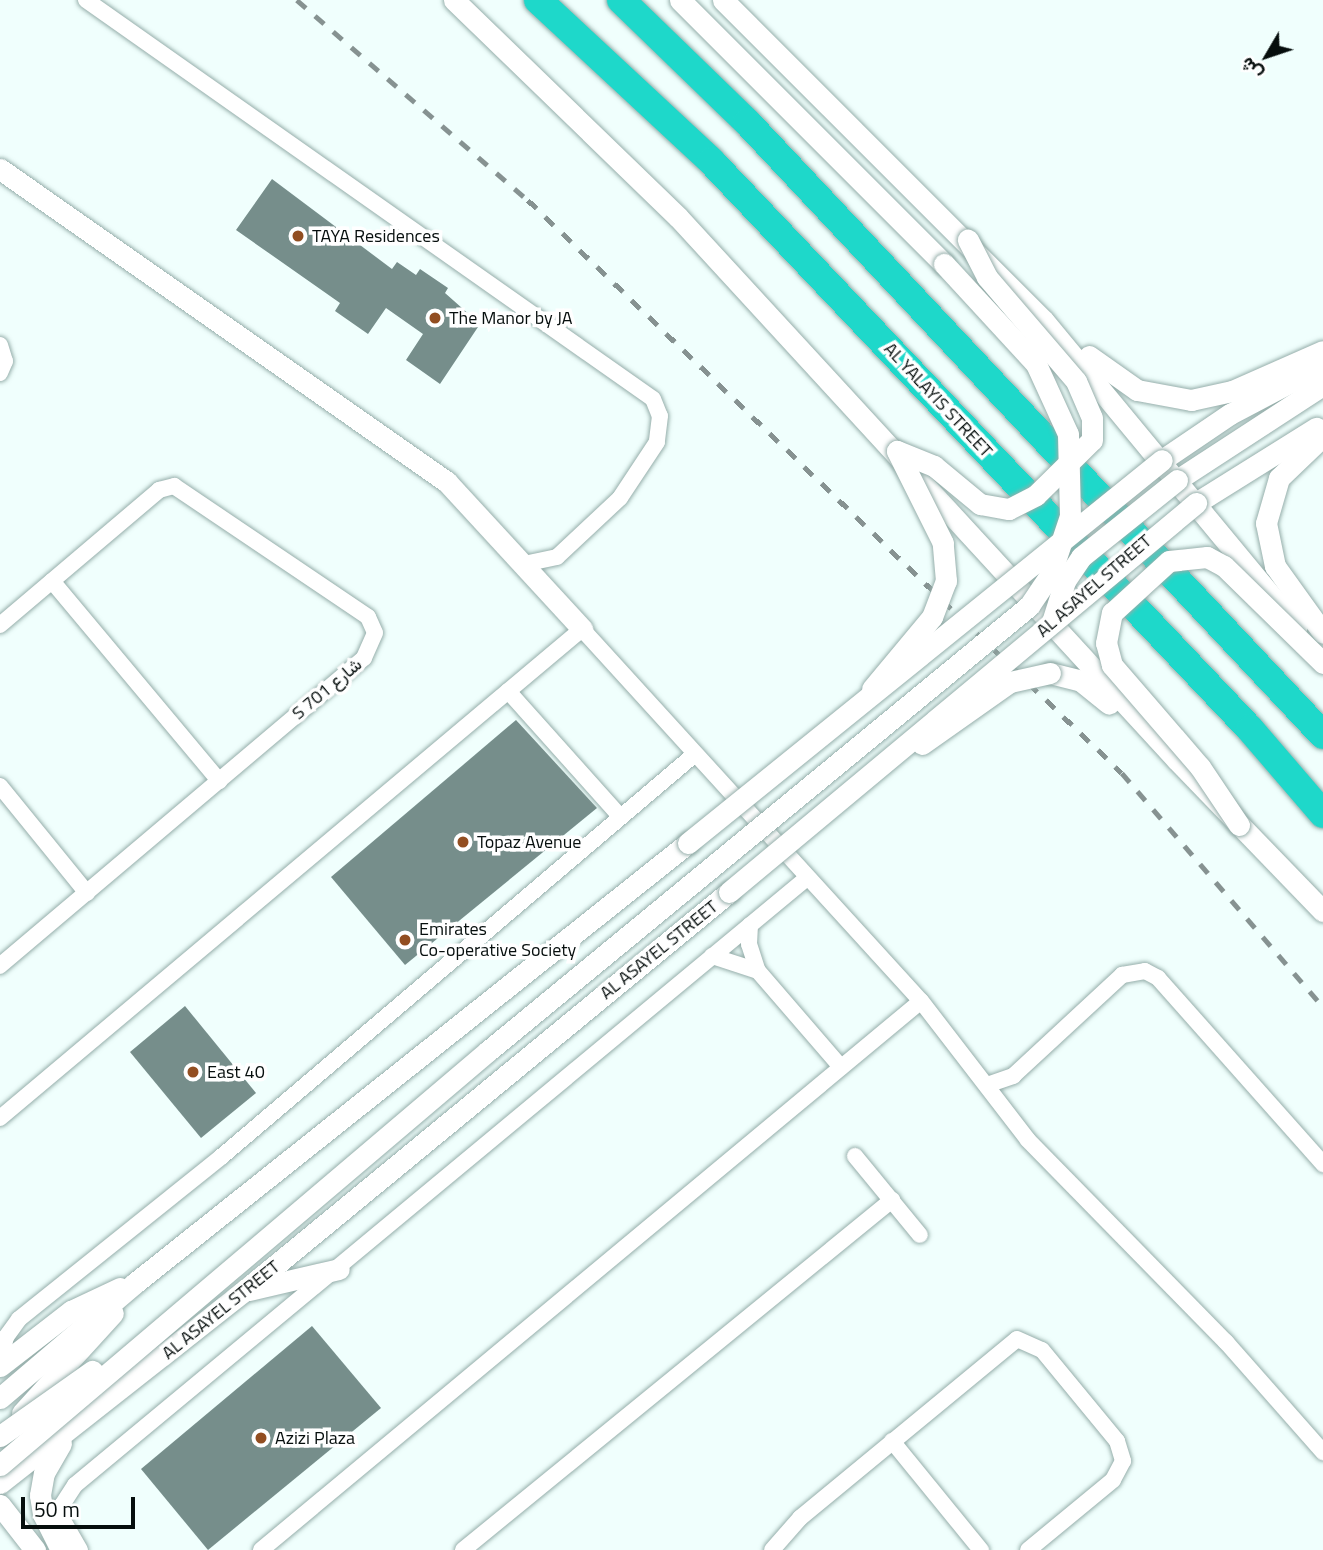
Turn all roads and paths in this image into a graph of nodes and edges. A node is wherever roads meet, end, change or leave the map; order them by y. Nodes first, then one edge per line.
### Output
1 (86, 0) edge
2 (538, 0) edge
3 (621, 0) edge
4 (680, 0) edge
5 (723, 0) edge
6 (455, 2) edge
7 (0, 169) edge
8 (968, 240) junction
9 (1043, 320) junction
10 (0, 345) edge
11 (1323, 351) edge
12 (1323, 365) edge
13 (0, 373) edge
14 (1323, 385) edge
15 (1323, 425) edge
16 (1323, 436) edge
17 (897, 451) junction
18 (1162, 460) junction
19 (1177, 480) junction
20 (1196, 503) junction
21 (523, 564) junction
22 (1013, 579) junction
23 (52, 581) junction
24 (1052, 622) junction
25 (0, 625) edge
26 (582, 629) junction
27 (1323, 633) edge
28 (1323, 661) edge
29 (508, 691) junction
30 (867, 702) junction
31 (1323, 734) edge
32 (695, 754) junction
33 (894, 755) junction
34 (1177, 760) junction
35 (219, 781) junction
36 (0, 786) edge
37 (1323, 814) edge
38 (619, 816) junction
39 (1239, 825) junction
40 (807, 878) junction
41 (87, 893) junction
42 (1323, 911) edge
43 (750, 925) junction
44 (712, 956) junction
45 (0, 966) edge
46 (758, 971) junction
47 (921, 1000) junction
48 (841, 1067) junction
49 (987, 1086) junction
50 (0, 1118) edge
51 (855, 1157) dead end
52 (1323, 1164) edge
53 (892, 1200) junction
54 (920, 1235) dead end
55 (340, 1269) junction
56 (135, 1283) junction
57 (244, 1292) junction
58 (160, 1331) junction
59 (0, 1364) edge
60 (0, 1398) edge
61 (68, 1433) junction
62 (0, 1436) edge
63 (892, 1441) junction
64 (1323, 1452) edge
65 (0, 1465) edge
66 (0, 1483) edge
67 (0, 1505) edge
68 (35, 1550) edge
69 (61, 1550) edge
70 (80, 1550) edge
71 (261, 1550) edge
72 (463, 1550) edge
73 (772, 1550) edge
74 (981, 1550) edge
75 (1028, 1550) edge

1 - 21 street
2 - 37 highway, AL YALAYIS STREET
3 - 31 highway
4 - 58 main road, bridge
5 - 8 main road
6 - 17 main road
7 - 21 main road
8 - 9 main road, bridge
8 - 17 main road, bridge
9 - 11 main road
9 - 18 main road
10 - 13 street
12 - 18 main road
14 - 19 main road
15 - 20 main road, AL ASAYEL STREET
16 - 27 main road
17 - 22 main road, bridge
17 - 30 main road, bridge
18 - 19 main road
18 - 22 main road, bridge
19 - 20 main road
19 - 24 main road, bridge
20 - 24 main road, AL ASAYEL STREET, bridge
20 - 28 main road, bridge
21 - 26 main road
22 - 24 main road, bridge
22 - 30 main road, bridge
23 - 25 street, S 701 شارع
23 - 35 street
23 - 35 street, S 701 شارع
24 - 33 main road, AL ASAYEL STREET, bridge
24 - 34 main road
26 - 29 street
26 - 32 street
28 - 39 main road, bridge
29 - 38 street
29 - 50 street
30 - 56 main road, bridge
32 - 38 street
32 - 40 street
33 - 34 main road, bridge
33 - 57 main road, AL ASAYEL STREET, bridge
34 - 39 main road, bridge
35 - 41 street, S 701 شارع
36 - 41 street
38 - 59 street
39 - 42 main road
40 - 43 street
40 - 47 street
41 - 45 street, S 701 شارع
43 - 44 street
43 - 46 street
44 - 46 street
44 - 55 street
46 - 48 street
47 - 48 street
47 - 49 street
48 - 71 street
49 - 52 street
49 - 64 street
51 - 53 street
53 - 54 street
53 - 72 street
55 - 57 main road
55 - 70 street
56 - 59 main road
56 - 60 main road
56 - 62 main road
57 - 61 main road, AL ASAYEL STREET
58 - 62 main road, bridge
58 - 65 main road, bridge
61 - 66 main road, AL ASAYEL STREET
61 - 69 main road
63 - 73 street
63 - 74 street
63 - 75 street
67 - 68 main road

